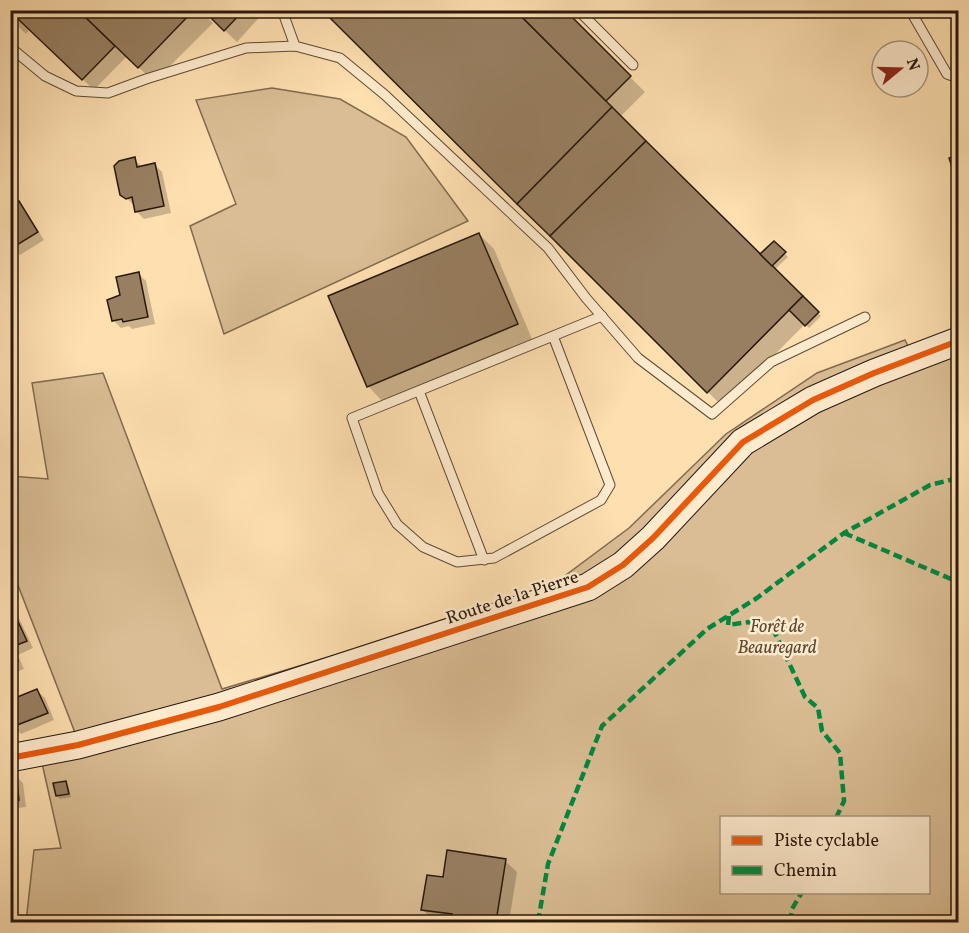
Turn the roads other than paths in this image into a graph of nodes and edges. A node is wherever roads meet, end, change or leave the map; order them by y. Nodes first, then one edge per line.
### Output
1 (282, 10) edge
2 (578, 10) edge
3 (910, 10) edge
4 (295, 46) junction
5 (10, 47) edge
6 (633, 65) dead end
7 (958, 78) edge
8 (602, 316) junction
9 (865, 317) dead end
10 (553, 336) junction
11 (958, 341) edge
12 (419, 391) junction
13 (484, 560) junction
14 (10, 758) edge

1 - 4 lane
2 - 6 lane
3 - 7 lane
4 - 5 lane
4 - 8 lane
8 - 9 lane
8 - 10 lane
10 - 12 lane
10 - 13 lane
11 - 14 street, Route de la Pierre
12 - 13 lane
12 - 13 lane

